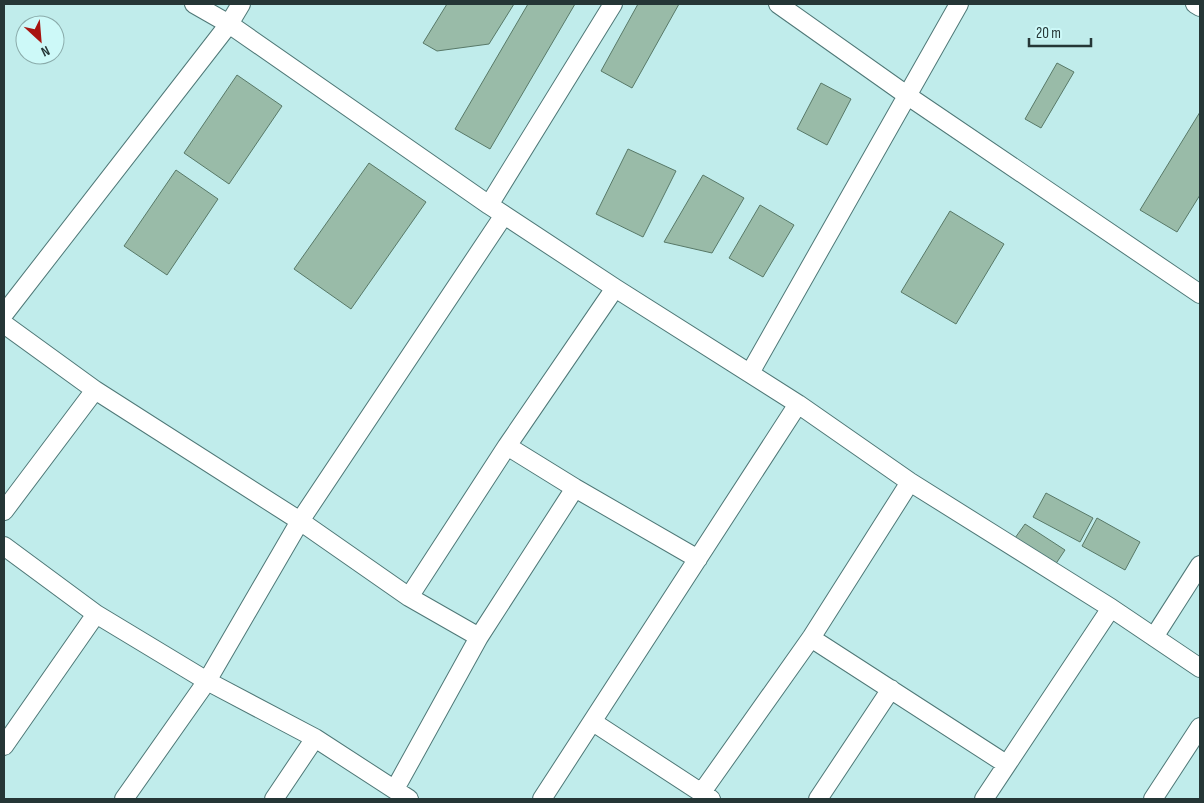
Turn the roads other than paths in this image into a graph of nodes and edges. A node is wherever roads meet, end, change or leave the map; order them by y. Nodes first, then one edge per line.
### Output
1 (194, 4) edge
2 (241, 4) edge
3 (613, 4) edge
4 (778, 4) edge
5 (959, 4) edge
6 (1195, 4) edge
7 (1200, 7) edge
8 (229, 24) junction
9 (908, 96) junction
10 (489, 205) junction
11 (504, 215) junction
12 (615, 288) junction
13 (1200, 294) edge
14 (4, 314) edge
15 (4, 324) edge
16 (750, 374) junction
17 (95, 390) junction
18 (798, 404) junction
19 (507, 446) junction
20 (910, 482) junction
21 (575, 488) junction
22 (4, 511) edge
23 (300, 521) junction
24 (4, 546) edge
25 (698, 559) junction
26 (1200, 565) edge
27 (409, 597) junction
28 (1110, 608) junction
29 (96, 614) junction
30 (479, 637) junction
31 (1154, 637) junction
32 (812, 638) junction
33 (1200, 668) edge
34 (207, 681) junction
35 (892, 689) junction
36 (593, 722) junction
37 (1200, 727) edge
38 (316, 738) junction
39 (4, 746) edge
40 (1006, 764) junction
41 (395, 789) junction
42 (706, 796) edge
43 (124, 799) edge
44 (274, 799) edge
45 (409, 799) edge
46 (542, 799) edge
47 (818, 799) edge
48 (984, 799) edge
49 (1153, 799) edge

1 - 8 street
2 - 8 street
3 - 10 street
4 - 9 street
5 - 9 street
6 - 7 street
8 - 10 street
8 - 14 street
9 - 13 street
9 - 16 street
10 - 11 street
11 - 12 street
11 - 23 street
12 - 16 street
12 - 19 street
15 - 17 street
16 - 18 street
17 - 22 street
17 - 23 street
18 - 20 street
18 - 25 street
19 - 21 street
19 - 27 street
20 - 28 street
20 - 32 street
21 - 25 street
21 - 30 street
23 - 27 street
23 - 34 street
24 - 29 street
25 - 36 street
26 - 31 street
27 - 30 street
28 - 31 street
28 - 40 street
29 - 34 street
29 - 39 street
30 - 41 street
31 - 33 street
32 - 35 street
32 - 42 street
34 - 38 street
34 - 43 street
35 - 40 street
35 - 47 street
36 - 42 street
36 - 46 street
37 - 49 street
38 - 41 street
38 - 44 street
40 - 48 street
41 - 45 street

